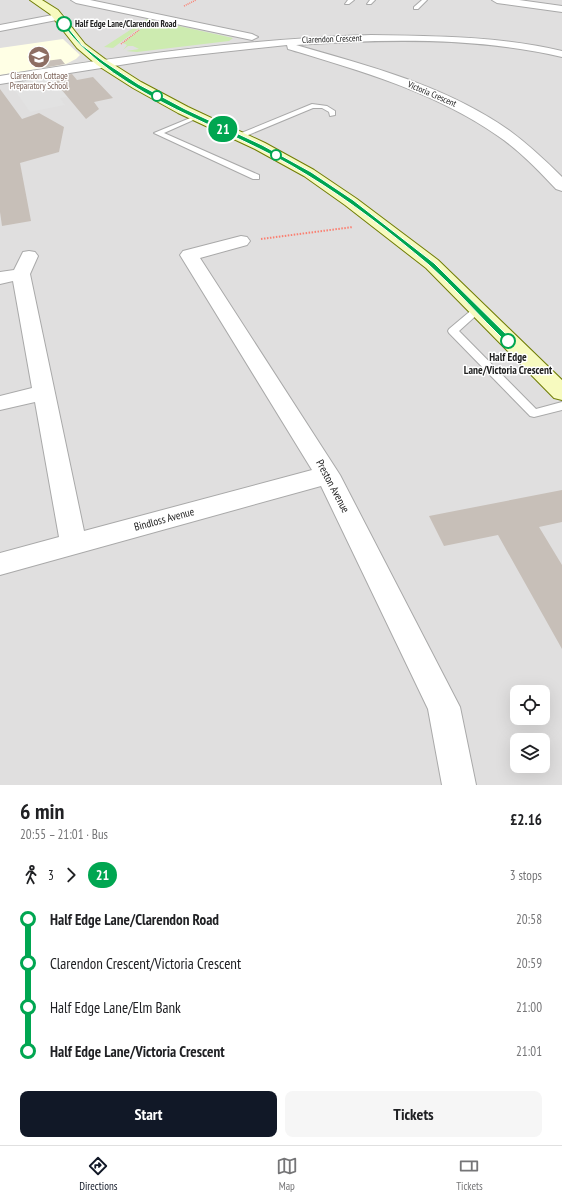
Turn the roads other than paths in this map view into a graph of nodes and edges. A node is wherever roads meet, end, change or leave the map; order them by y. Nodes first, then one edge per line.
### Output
1 (35, 0) edge
2 (76, 0) edge
3 (352, 0) edge
4 (425, 0) edge
5 (497, 0) edge
6 (347, 4) dead end
7 (416, 8) dead end
8 (562, 9) edge
9 (58, 17) junction
10 (0, 28) edge
11 (281, 41) junction
12 (268, 42) junction
13 (562, 54) edge
14 (101, 62) junction
15 (0, 80) edge
16 (332, 115) dead end
17 (197, 117) junction
18 (238, 136) junction
19 (256, 177) dead end
20 (562, 186) edge
21 (241, 241) road end
22 (17, 269) edge
23 (477, 310) junction
24 (43, 393) junction
25 (562, 393) edge
26 (0, 403) edge
27 (562, 406) edge
28 (328, 475) junction
29 (73, 543) junction
30 (0, 564) edge
31 (459, 785) edge

1 - 9 main road
2 - 12 street
3 - 6 lane
4 - 7 lane
5 - 8 street
9 - 10 street
9 - 14 main road
11 - 12 street, Clarendon Crescent
11 - 13 street, Clarendon Crescent
11 - 20 street, Victoria Crescent
12 - 14 street, Clarendon Crescent
14 - 15 street, Clarendon Crescent
14 - 17 main road
16 - 18 lane
17 - 18 main road
17 - 19 lane
18 - 23 main road
21 - 28 street, Preston Avenue
22 - 24 street
23 - 25 main road
23 - 27 lane
24 - 26 street
24 - 29 street
28 - 29 street, Bindloss Avenue
28 - 31 street, Preston Avenue
29 - 30 street, Bindloss Avenue

